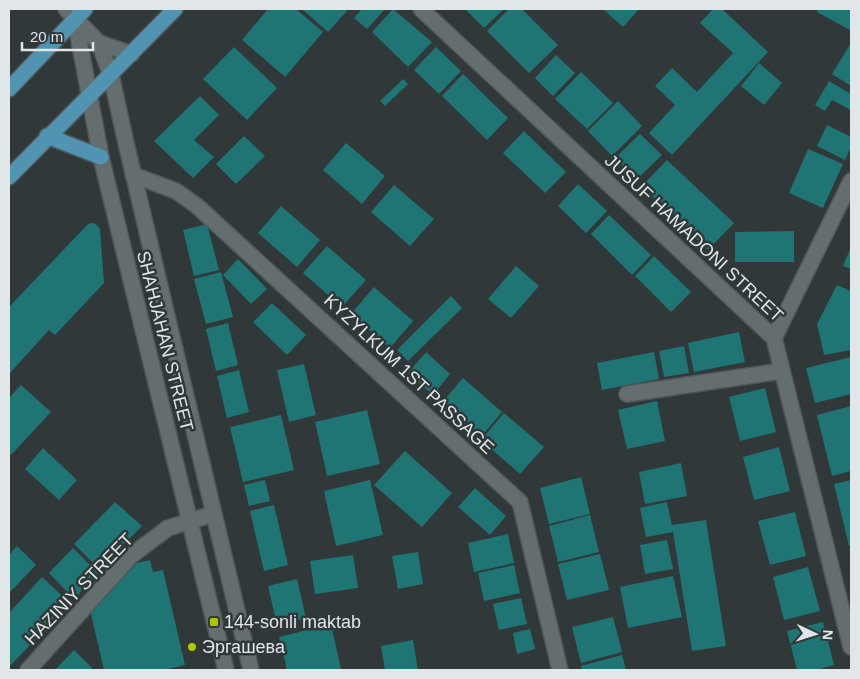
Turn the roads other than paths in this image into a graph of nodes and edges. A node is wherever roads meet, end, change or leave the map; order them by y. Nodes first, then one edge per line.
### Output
1 (175, 9) edge
2 (421, 9) edge
3 (75, 12) edge
4 (99, 43) junction
5 (132, 54) junction
6 (111, 75) junction
7 (9, 88) edge
8 (90, 96) junction
9 (48, 136) junction
10 (101, 157) junction
11 (133, 175) junction
12 (9, 177) edge
13 (851, 181) edge
14 (774, 338) junction
15 (782, 371) junction
16 (628, 394) dead end
17 (213, 514) junction
18 (189, 520) junction
19 (851, 647) edge
20 (28, 670) edge
21 (226, 670) edge
22 (250, 670) edge
23 (560, 670) edge

1 - 5 main road
2 - 14 street, JUSUF HAMADONI STREET
3 - 4 street
3 - 7 main road
3 - 8 street, SHAHJAHAN STREET
4 - 5 street
4 - 6 street, SHAHJAHAN STREET
5 - 6 main road
6 - 8 main road
6 - 11 street, SHAHJAHAN STREET
8 - 9 main road
8 - 10 street, SHAHJAHAN STREET
9 - 10 main road
9 - 12 main road
10 - 18 street, SHAHJAHAN STREET
11 - 17 street, SHAHJAHAN STREET
11 - 23 street, KYZYLKUM 1ST PASSAGE
13 - 14 street
14 - 15 street, JUSUF HAMADONI STREET
15 - 16 street
15 - 19 street, JUSUF HAMADONI STREET
17 - 18 street, HAZINIY STREET
17 - 22 street, SHAHJAHAN STREET
18 - 20 street, HAZINIY STREET
18 - 21 street, SHAHJAHAN STREET

